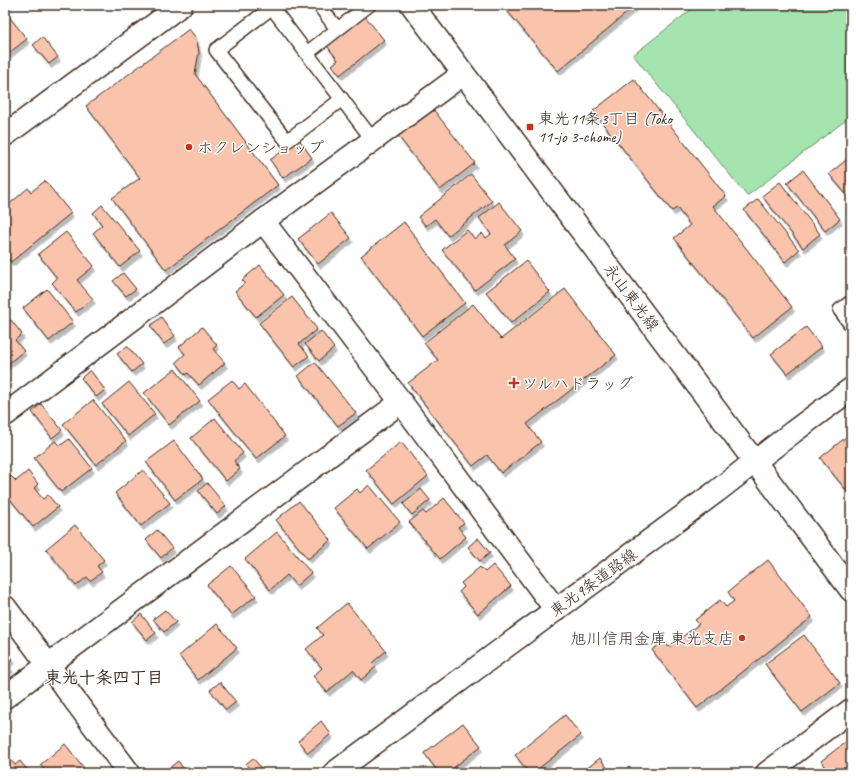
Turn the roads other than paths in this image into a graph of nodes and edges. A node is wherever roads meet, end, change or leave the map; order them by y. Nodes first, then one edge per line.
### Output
1 (181, 5) edge
2 (319, 5) edge
3 (369, 5) edge
4 (412, 5) edge
5 (272, 6) edge
6 (337, 29) junction
7 (307, 53) junction
8 (463, 74) junction
9 (342, 99) junction
10 (8, 128) edge
11 (373, 140) junction
12 (263, 221) junction
13 (851, 302) edge
14 (851, 325) edge
15 (851, 389) edge
16 (401, 402) junction
17 (5, 415) edge
18 (755, 461) junction
19 (851, 590) edge
20 (5, 607) edge
21 (556, 610) junction
22 (49, 665) junction
23 (5, 697) edge
24 (851, 710) edge
25 (129, 773) edge
26 (334, 773) edge
27 (767, 773) edge

1 - 10 street
2 - 6 lane
3 - 6 lane
4 - 8 street, 永山東光線
5 - 7 lane
5 - 9 lane
6 - 7 lane
7 - 9 lane
8 - 11 street
8 - 18 street, 永山東光線
9 - 11 lane
11 - 12 street
12 - 16 street
12 - 17 street
13 - 14 lane
15 - 18 street, 東光9条道路線
16 - 21 street
16 - 22 street
18 - 19 street, 永山東光線
18 - 21 street, 東光9条道路線
20 - 22 street
21 - 26 street, 東光9条道路線
22 - 23 street
22 - 25 street
24 - 27 street

